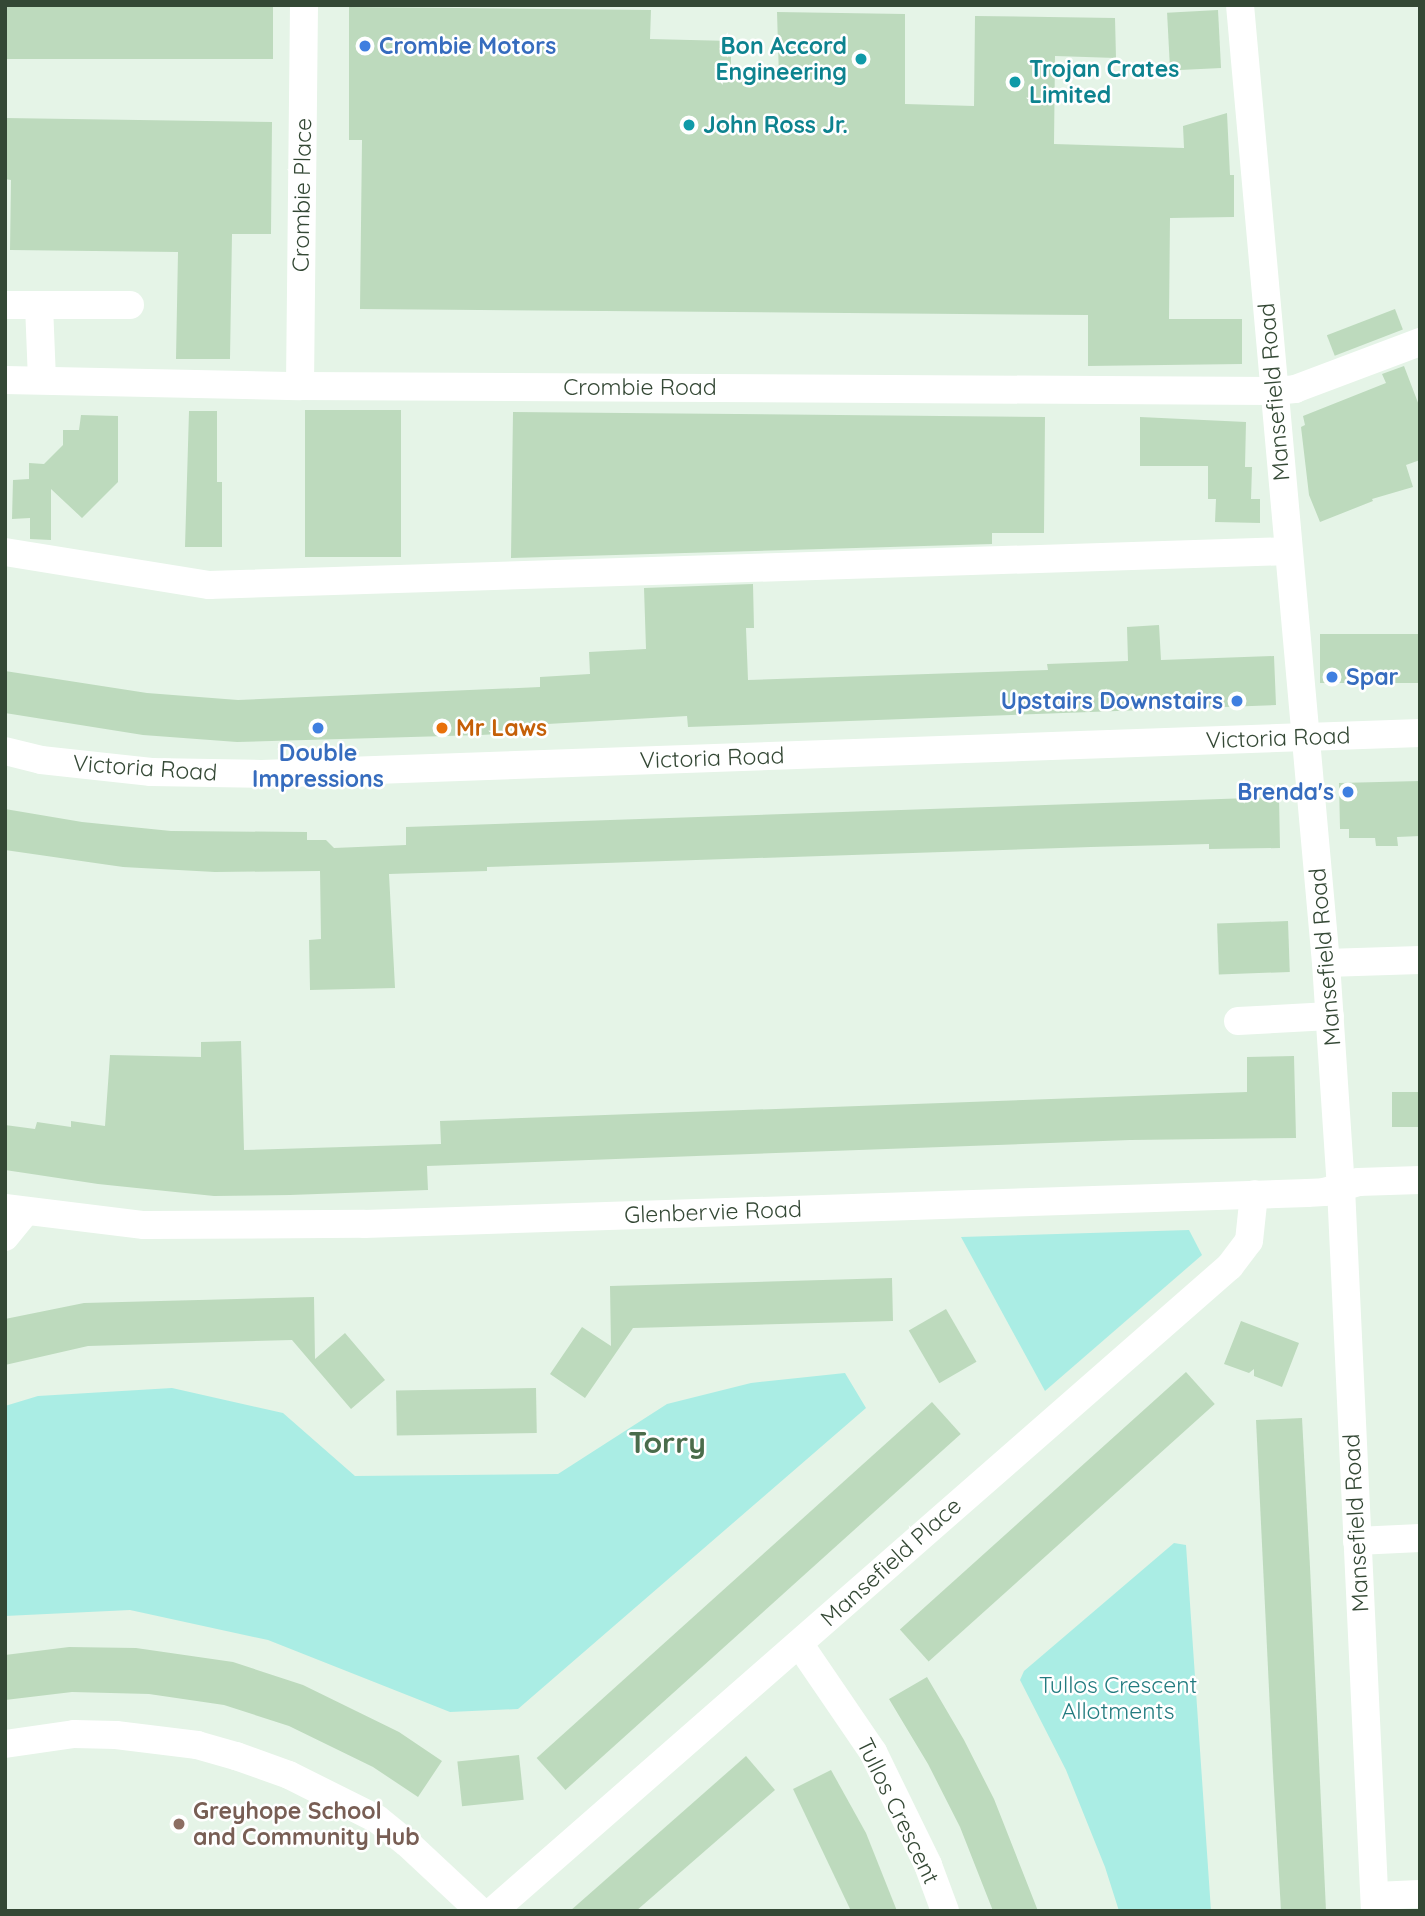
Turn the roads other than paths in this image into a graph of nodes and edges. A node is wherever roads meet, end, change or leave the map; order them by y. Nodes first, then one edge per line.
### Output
1 (304, 5) edge
2 (1240, 5) edge
3 (5, 305) edge
4 (38, 305) junction
5 (130, 305) dead end
6 (1420, 342) edge
7 (5, 380) edge
8 (42, 380) junction
9 (300, 386) junction
10 (1274, 391) junction
11 (1288, 551) junction
12 (5, 552) edge
13 (1420, 733) edge
14 (1305, 737) junction
15 (5, 751) edge
16 (1420, 960) edge
17 (1326, 963) junction
18 (1330, 1016) junction
19 (1238, 1021) dead end
20 (1420, 1180) edge
21 (1341, 1188) junction
22 (1254, 1194) junction
23 (15, 1210) edge
24 (5, 1237) edge
25 (1420, 1538) edge
26 (1357, 1541) junction
27 (800, 1645) junction
28 (5, 1744) edge
29 (1420, 1894) edge
30 (1375, 1904) edge
31 (480, 1911) edge
32 (493, 1911) edge
33 (945, 1911) edge

1 - 9 street, Crombie Place
2 - 10 street, Mansefield Road
3 - 4 street
4 - 5 street
4 - 8 street
6 - 10 street, Crombie Road
7 - 8 street, Crombie Road
8 - 9 street, Crombie Road
9 - 10 street, Crombie Road
10 - 11 street, Mansefield Road
11 - 12 street
11 - 14 street, Mansefield Road
13 - 14 street, Victoria Road
14 - 15 street, Victoria Road
14 - 17 street, Mansefield Road
16 - 17 street
17 - 18 street, Mansefield Road
18 - 19 street
18 - 21 street, Mansefield Road
20 - 21 street, Glenbervie Road
21 - 22 street, Glenbervie Road
21 - 26 street, Mansefield Road
22 - 23 street, Glenbervie Road
22 - 27 street, Mansefield Place
23 - 24 street
25 - 26 street
26 - 30 street, Mansefield Road
27 - 32 street, Mansefield Place
27 - 33 street, Tullos Crescent
28 - 31 street
29 - 30 street

